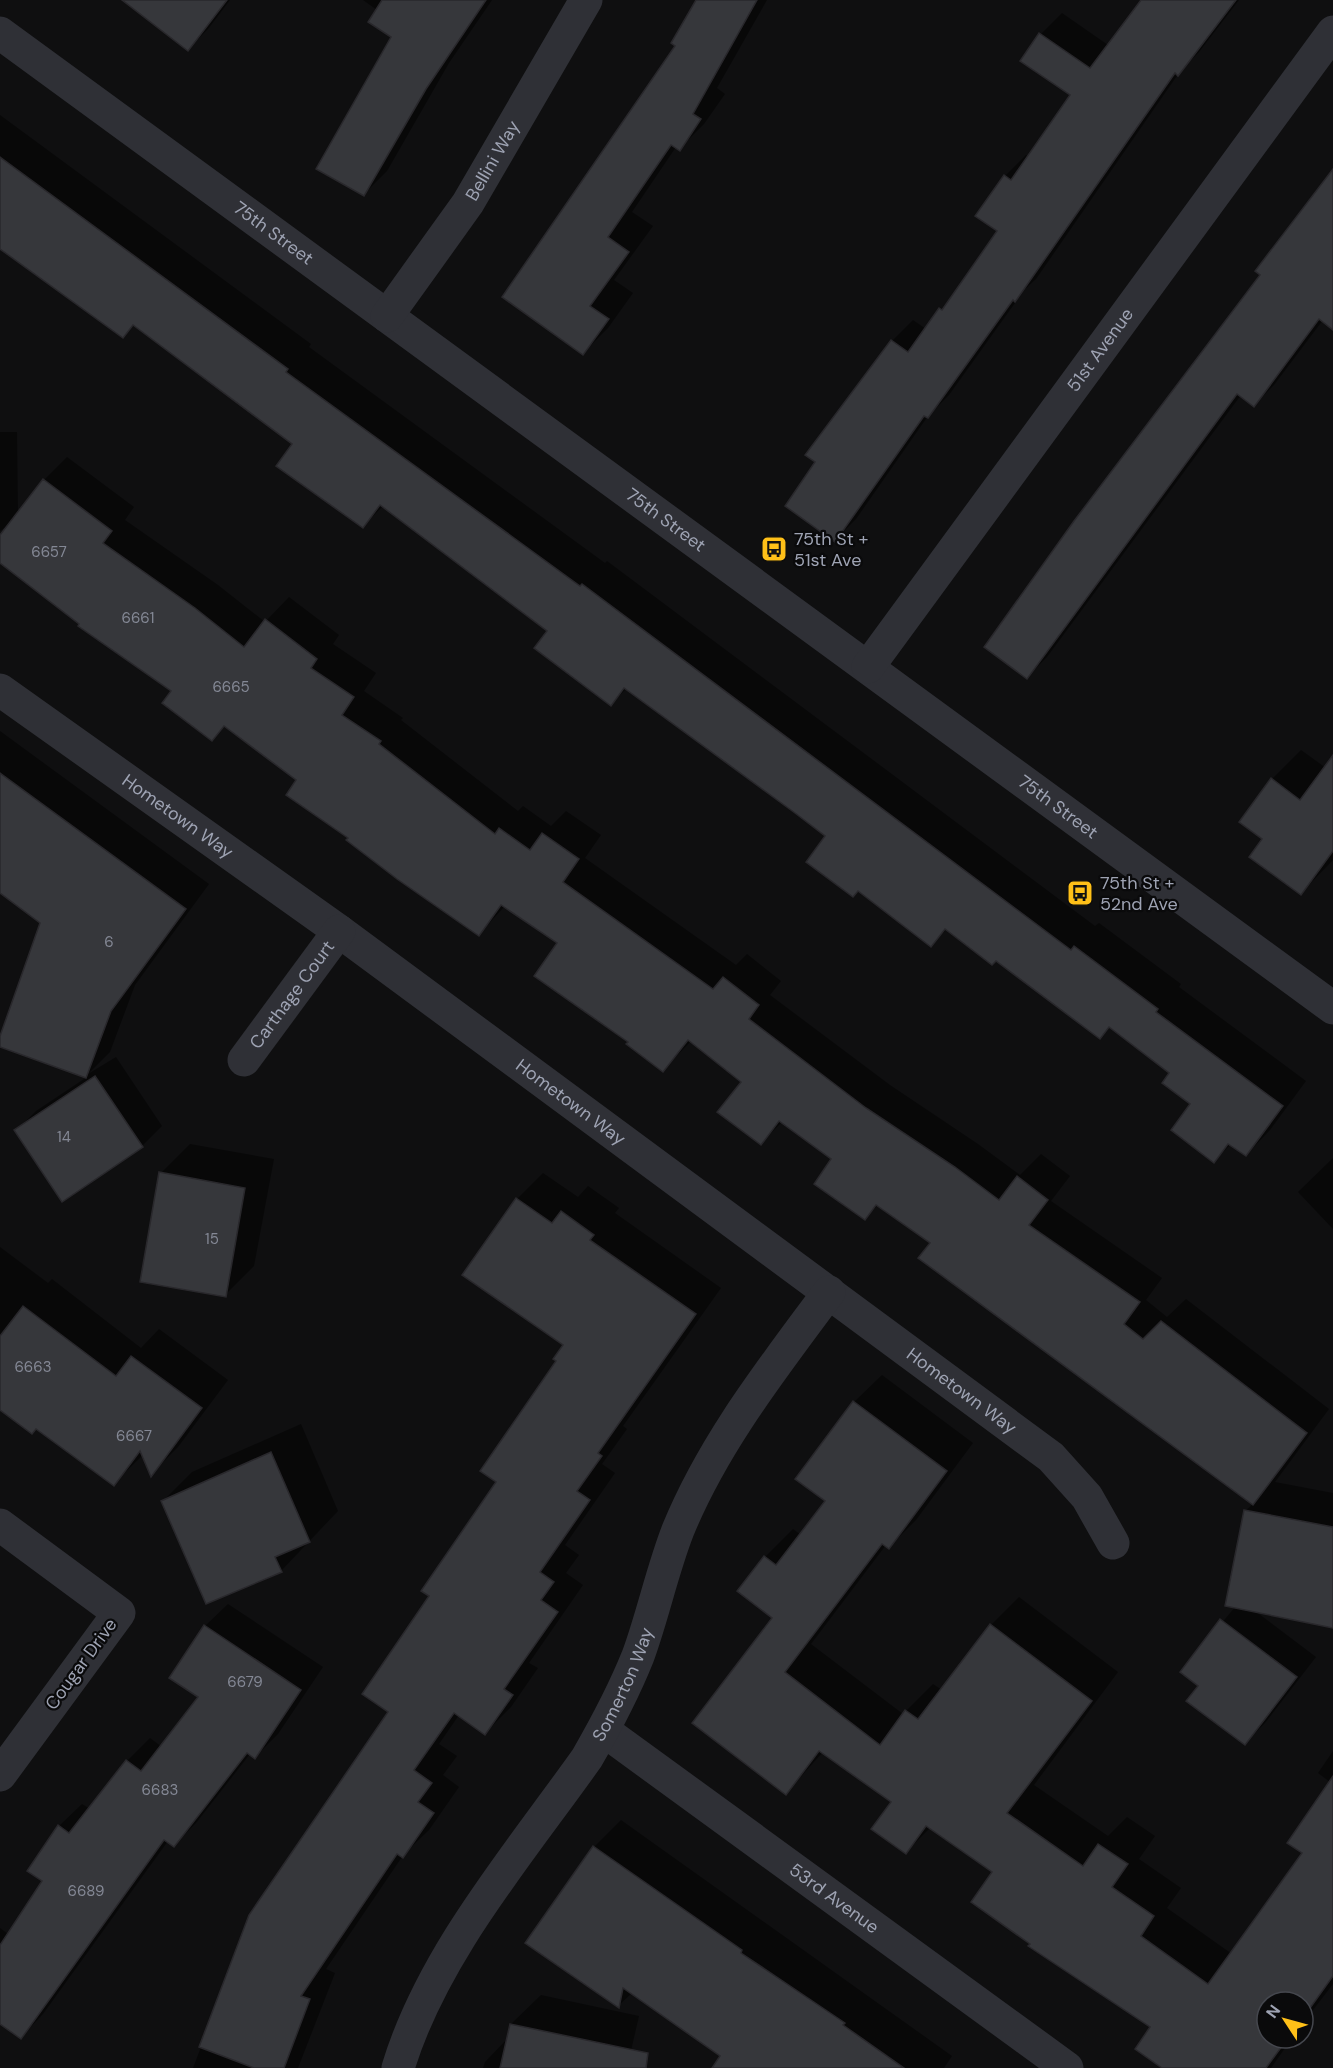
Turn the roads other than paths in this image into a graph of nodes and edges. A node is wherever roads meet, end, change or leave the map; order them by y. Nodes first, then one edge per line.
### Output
1 (586, 0) edge
2 (0, 33) edge
3 (1333, 33) edge
4 (387, 316) junction
5 (868, 667) junction
6 (0, 690) edge
7 (339, 931) junction
8 (1331, 1002) edge
9 (244, 1060) dead end
10 (829, 1292) junction
11 (0, 1525) edge
12 (1113, 1543) dead end
13 (603, 1730) junction
14 (0, 1775) edge
15 (398, 2068) edge
16 (1067, 2068) edge

1 - 4 street, Bellini Way
2 - 4 street, 75th Street
3 - 5 street, 51st Avenue
4 - 5 street, 75th Street
5 - 8 street, 75th Street
6 - 7 street, Hometown Way
7 - 9 street, Carthage Court
7 - 10 street, Hometown Way
10 - 12 street, Hometown Way
10 - 13 street, Somerton Way
11 - 14 street, Cougar Drive
13 - 15 street, Somerton Way
13 - 16 street, 53rd Avenue

